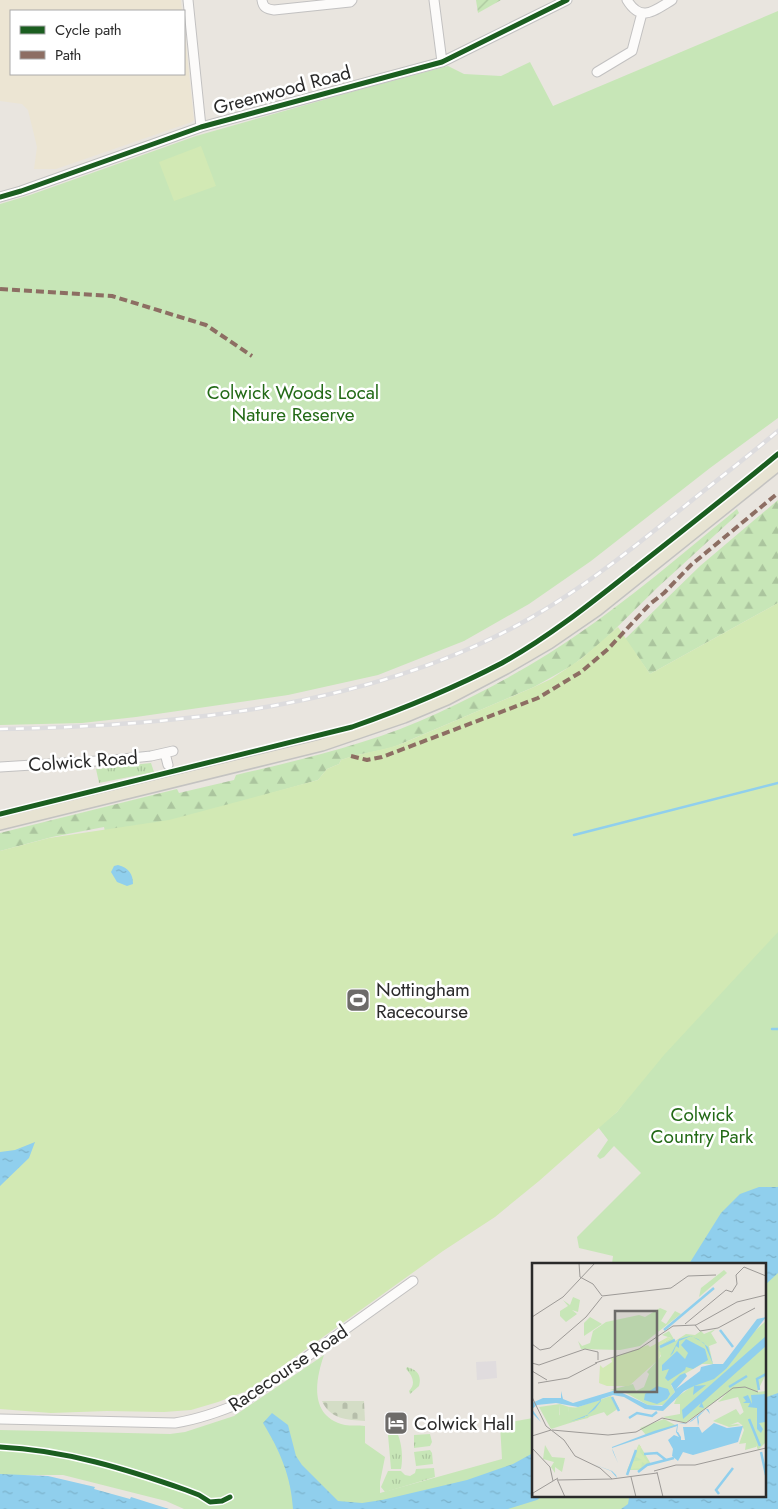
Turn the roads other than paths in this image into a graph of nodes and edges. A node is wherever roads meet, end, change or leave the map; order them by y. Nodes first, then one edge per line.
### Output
1 (188, 0) edge
2 (262, 0) edge
3 (352, 0) edge
4 (434, 0) edge
5 (567, 0) edge
6 (627, 0) edge
7 (672, 0) edge
8 (642, 13) junction
9 (442, 62) junction
10 (597, 72) dead end
11 (201, 127) junction
12 (0, 197) edge
13 (778, 465) edge
14 (168, 765) dead end
15 (0, 767) edge
16 (0, 824) edge
17 (413, 1281) dead end
18 (0, 1419) edge

1 - 11 street
2 - 3 street
4 - 9 street
5 - 9 street, Greenwood Road
6 - 8 street
7 - 8 street
8 - 10 street
9 - 11 street, Greenwood Road
11 - 12 street, Greenwood Road
13 - 16 main road
14 - 15 street, Colwick Road
17 - 18 street, Racecourse Road

